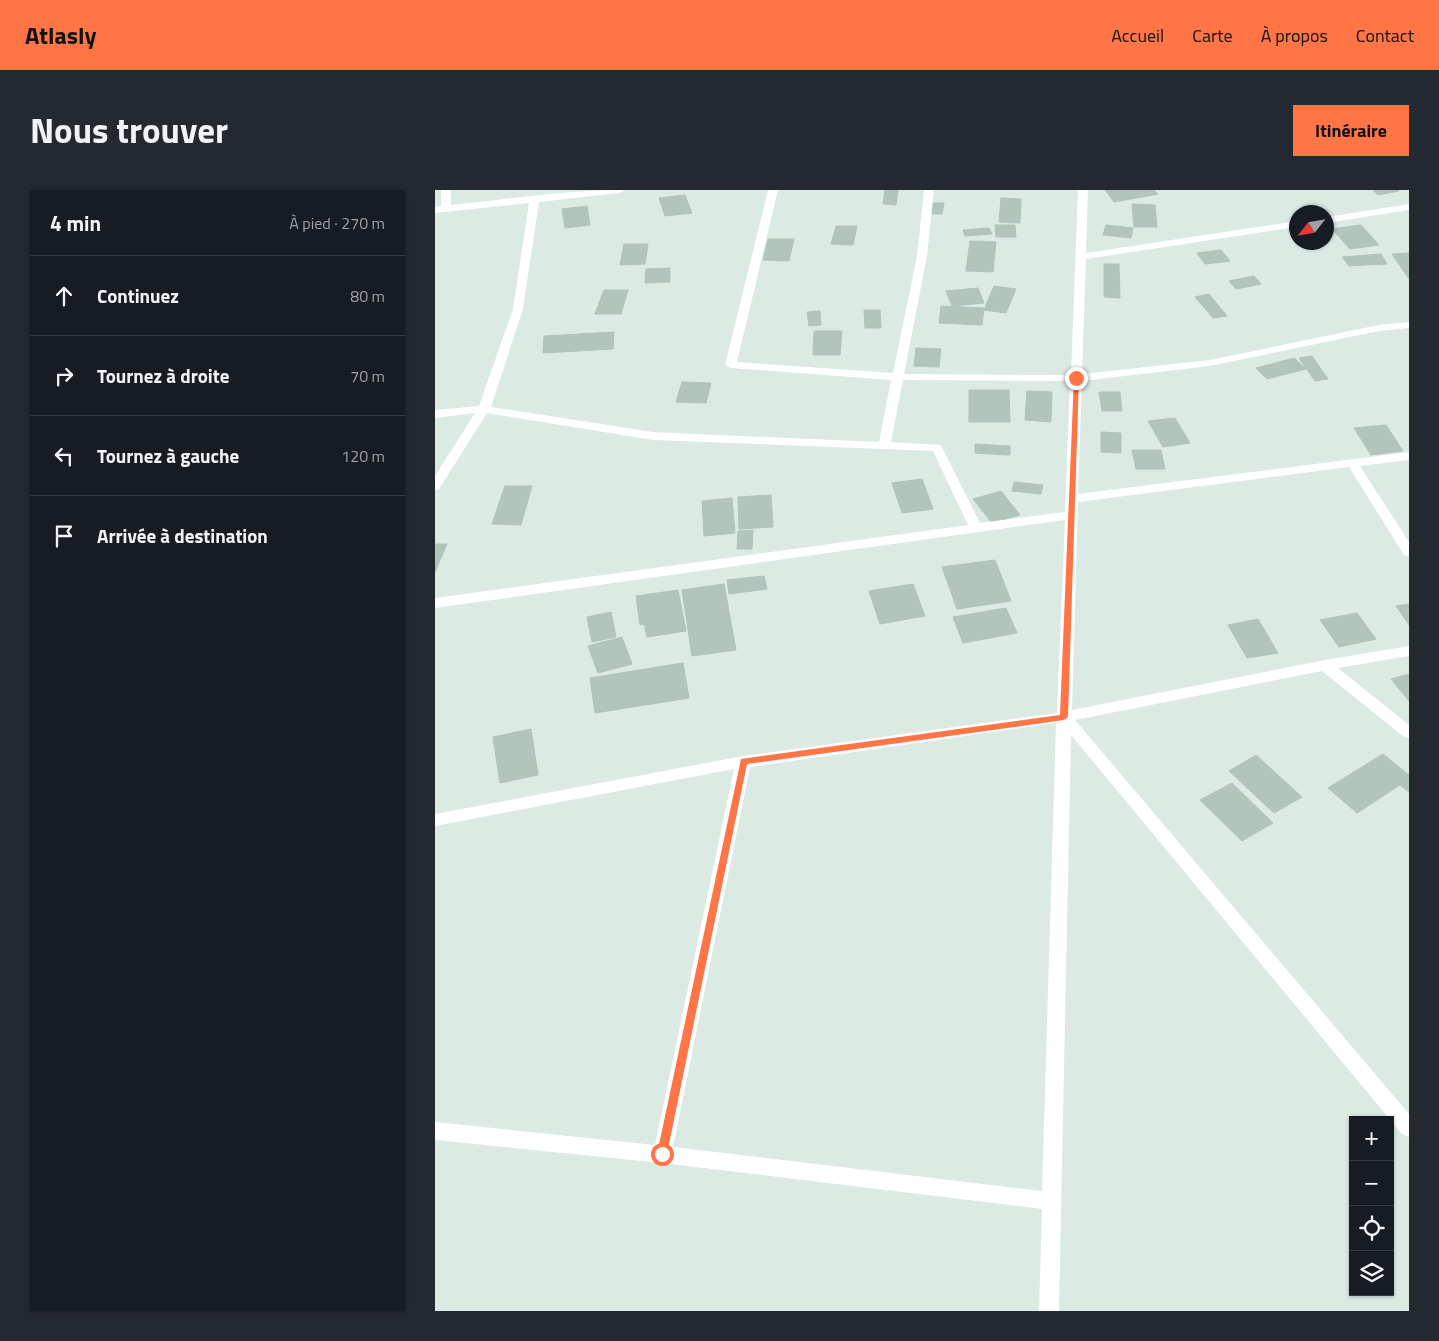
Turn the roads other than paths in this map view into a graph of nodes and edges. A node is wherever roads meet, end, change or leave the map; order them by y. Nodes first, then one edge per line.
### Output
1 (446, 190) edge
2 (619, 190) edge
3 (773, 190) edge
4 (929, 190) edge
5 (1083, 190) edge
6 (595, 191) edge
7 (535, 198) junction
8 (1409, 207) edge
9 (446, 209) junction
10 (435, 210) edge
11 (1334, 219) edge
12 (1289, 225) edge
13 (1081, 257) junction
14 (1409, 325) edge
15 (898, 377) junction
16 (1076, 378) junction
17 (485, 408) junction
18 (435, 414) edge
19 (884, 446) junction
20 (1409, 456) edge
21 (1353, 464) junction
22 (435, 486) edge
23 (1072, 499) junction
24 (1071, 515) junction
25 (976, 528) junction
26 (1409, 552) edge
27 (435, 603) edge
28 (1409, 651) edge
29 (1325, 665) junction
30 (1064, 717) junction
31 (1409, 733) edge
32 (743, 762) junction
33 (435, 820) edge
34 (1409, 1128) edge
35 (435, 1131) edge
36 (662, 1154) junction
37 (1052, 1201) junction
38 (1049, 1311) edge

1 - 9 street
2 - 6 street
3 - 15 street
4 - 15 street
5 - 13 street
6 - 7 street
7 - 9 street
7 - 17 street
8 - 11 street
9 - 10 street
12 - 13 street
13 - 16 street
14 - 16 street
15 - 16 street
15 - 19 street
16 - 23 street
17 - 18 street
17 - 19 street
17 - 22 street
19 - 25 street
20 - 21 street
21 - 23 street
21 - 26 street
23 - 24 street
24 - 25 street
24 - 30 street
25 - 27 street
28 - 29 street
29 - 30 street
29 - 31 street
30 - 32 street
30 - 34 street
30 - 37 street
32 - 33 street
32 - 36 street
35 - 36 street
36 - 37 street
37 - 38 street

